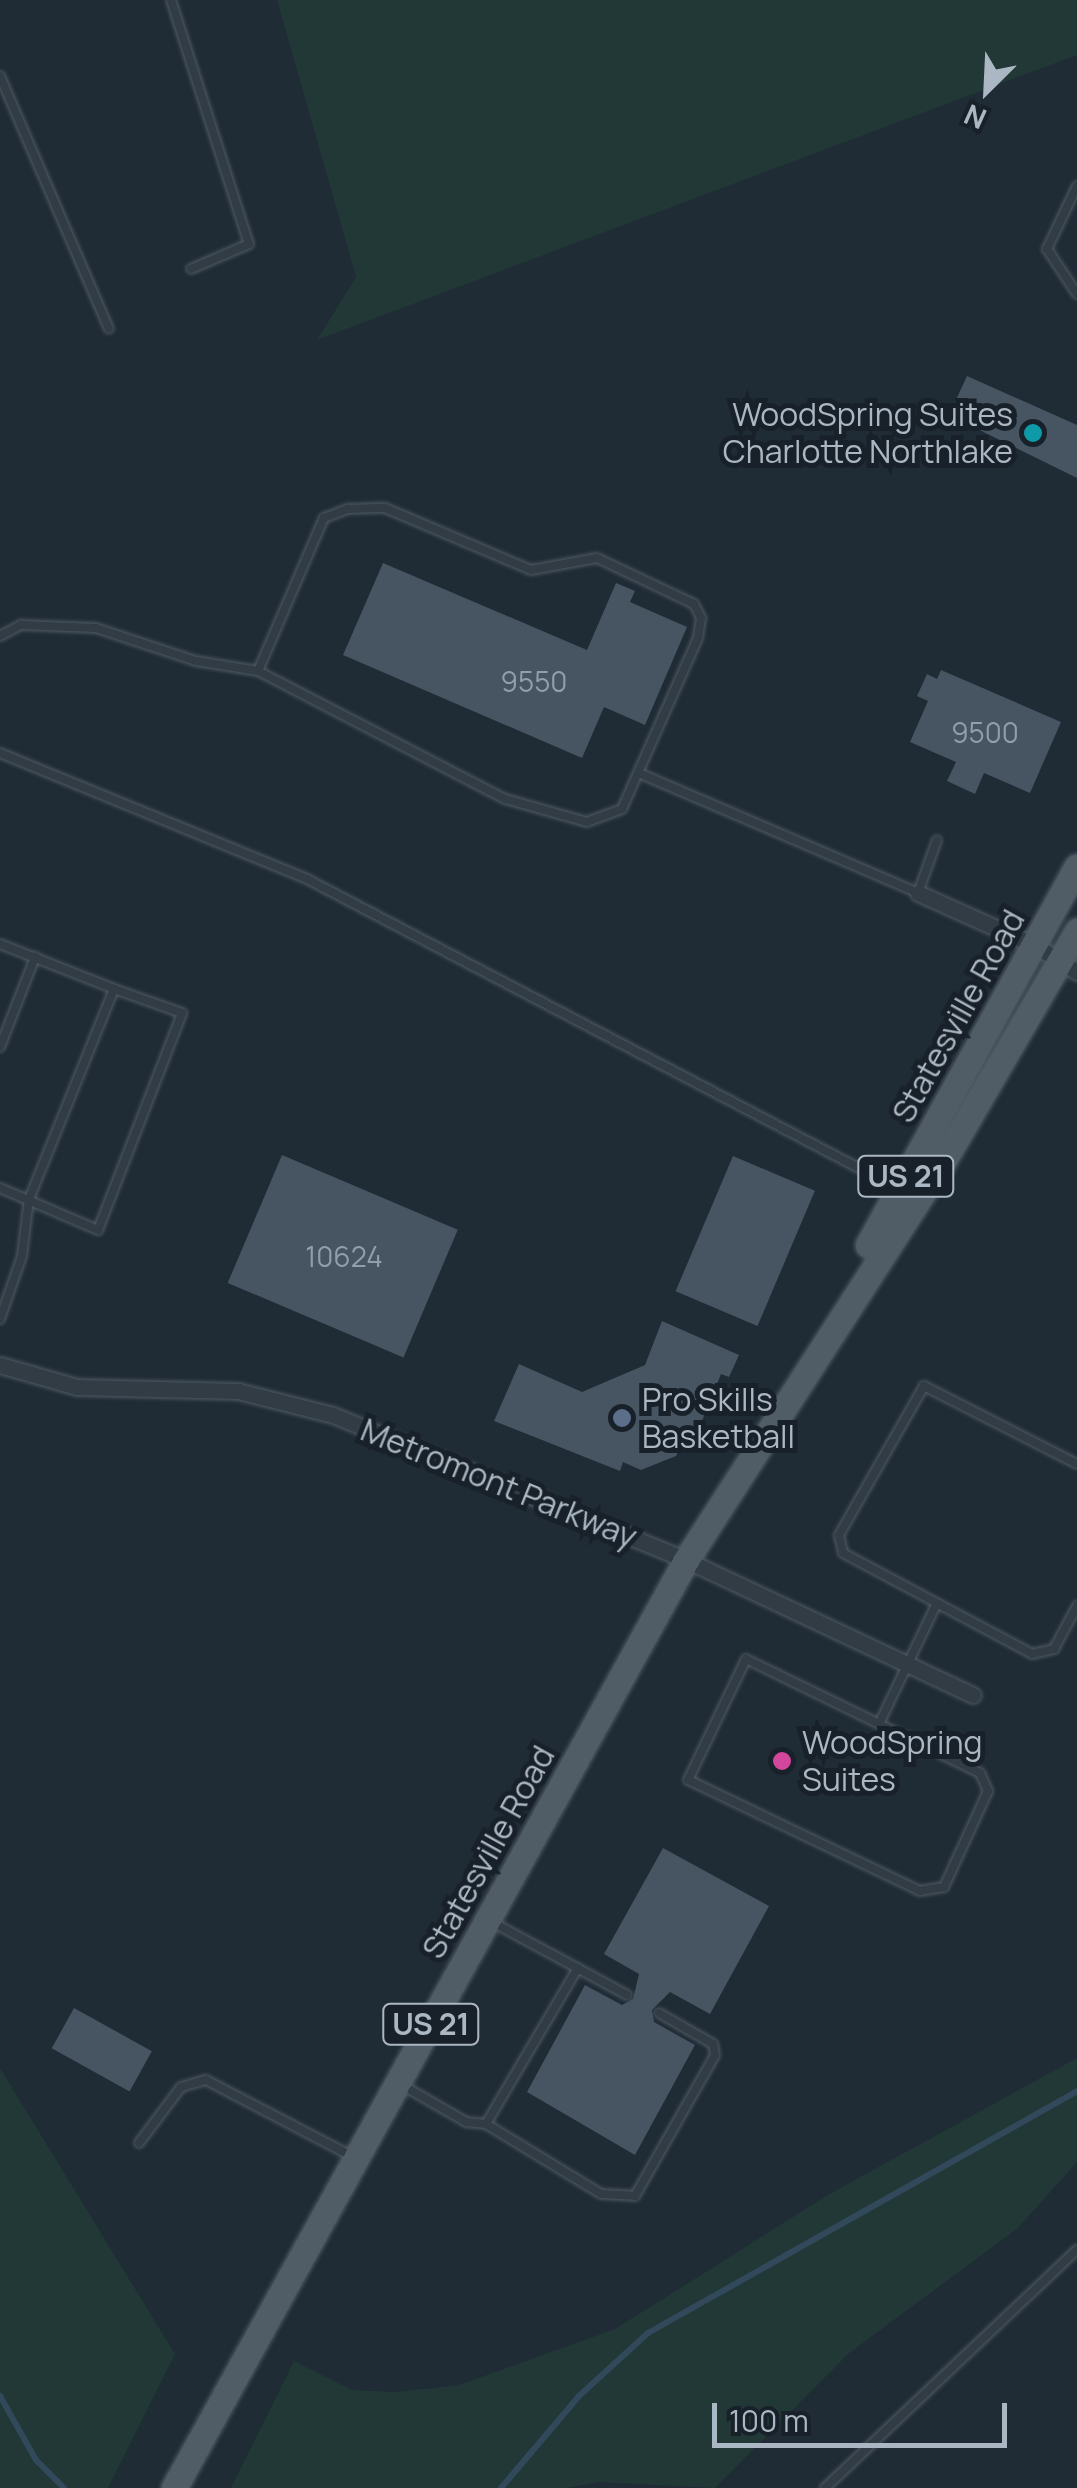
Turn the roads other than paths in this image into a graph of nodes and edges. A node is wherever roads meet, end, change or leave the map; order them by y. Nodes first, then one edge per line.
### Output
1 (171, 0) edge
2 (0, 76) edge
3 (1077, 186) edge
4 (192, 269) dead end
5 (1077, 294) edge
6 (108, 329) dead end
7 (0, 636) edge
8 (258, 671) junction
9 (0, 753) edge
10 (641, 774) junction
11 (937, 840) dead end
12 (1077, 867) edge
13 (918, 894) junction
14 (1077, 930) edge
15 (0, 944) edge
16 (1036, 946) junction
17 (35, 958) junction
18 (1069, 966) edge
19 (114, 989) junction
20 (0, 1048) edge
21 (0, 1188) edge
22 (899, 1189) junction
23 (30, 1199) junction
24 (0, 1319) edge
25 (0, 1365) edge
26 (779, 1408) junction
27 (1077, 1464) edge
28 (686, 1560) junction
29 (936, 1605) junction
30 (1077, 1606) edge
31 (906, 1664) junction
32 (973, 1695) dead end
33 (879, 1724) junction
34 (488, 1920) junction
35 (578, 1968) junction
36 (627, 1995) dead end
37 (659, 2013) dead end
38 (398, 2083) junction
39 (486, 2124) junction
40 (140, 2143) dead end
41 (357, 2159) junction
42 (1077, 2250) edge
43 (174, 2488) edge
44 (825, 2488) edge

1 - 4 lane
2 - 6 lane
3 - 5 lane
7 - 8 lane
8 - 10 lane
8 - 10 lane
9 - 22 lane
10 - 13 lane
11 - 13 lane
12 - 16 main road, Statesville Road / US 21
13 - 16 street
14 - 18 main road, Statesville Road / US 21
15 - 17 lane
16 - 18 street
16 - 22 main road, Statesville Road / US 21
17 - 19 lane
17 - 20 lane
18 - 26 main road, Statesville Road / US 21
19 - 23 lane
19 - 23 lane
21 - 23 lane
22 - 26 main road, Statesville Road / US 21
23 - 24 lane
25 - 28 street, Metromont Parkway
26 - 28 main road, Statesville Road / US 21
27 - 29 lane
28 - 31 street, Metromont Parkway
28 - 34 main road, Statesville Road / US 21
29 - 30 lane
29 - 31 lane
31 - 32 street, Metromont Parkway
31 - 33 lane
33 - 33 lane
34 - 35 lane
34 - 38 main road, Statesville Road / US 21
35 - 36 lane
35 - 39 lane
37 - 39 lane
38 - 39 lane
38 - 41 main road, Statesville Road / US 21
40 - 41 lane
41 - 43 main road, Statesville Road / US 21
42 - 44 lane

